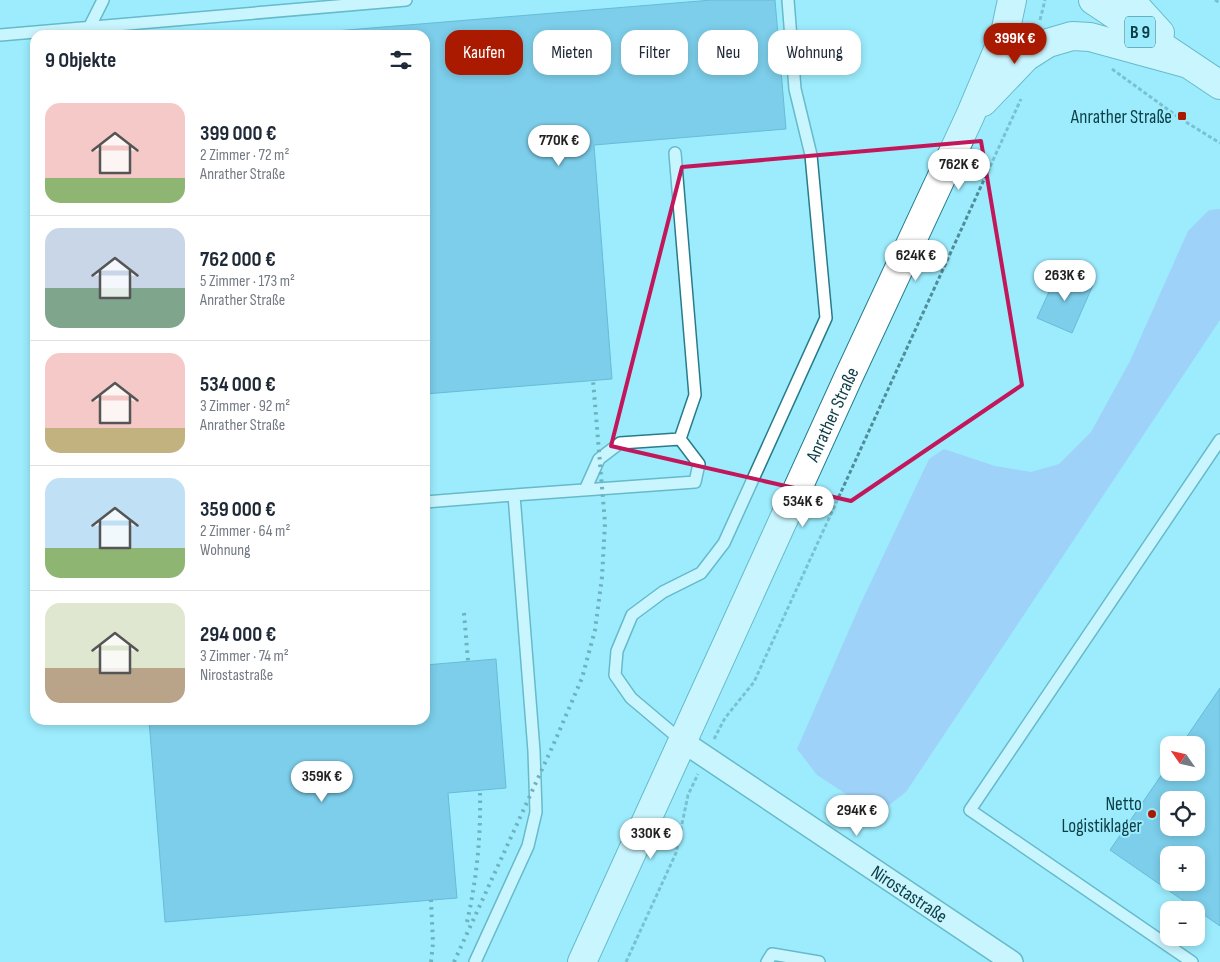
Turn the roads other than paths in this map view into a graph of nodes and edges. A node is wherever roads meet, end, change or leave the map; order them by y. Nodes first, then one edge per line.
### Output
1 (102, 0) edge
2 (406, 0) edge
3 (788, 0) edge
4 (1012, 0) edge
5 (1093, 0) edge
6 (1130, 0) edge
7 (89, 28) junction
8 (64, 30) edge
9 (129, 30) edge
10 (30, 33) edge
11 (0, 35) edge
12 (1188, 64) junction
13 (1220, 85) edge
14 (970, 116) junction
15 (676, 153) dead end
16 (680, 439) junction
17 (1220, 440) edge
18 (585, 490) junction
19 (514, 495) junction
20 (430, 502) edge
21 (682, 741) junction
22 (475, 962) edge
23 (582, 962) edge
24 (767, 962) edge
25 (818, 962) edge
26 (1012, 962) edge
27 (1192, 962) edge

1 - 7 lane
2 - 9 lane
3 - 21 lane
4 - 14 main road, Anrather Straße
5 - 12 main road, B 9
6 - 12 main road, B 9
7 - 8 lane
7 - 9 lane
10 - 11 lane
12 - 13 main road, B 9
12 - 14 main road
14 - 21 main road, Anrather Straße
15 - 16 lane
16 - 18 lane
16 - 18 lane
17 - 27 lane
18 - 19 lane
19 - 20 lane
19 - 22 lane
21 - 23 main road, Anrather Straße
21 - 26 street, Nirostastraße
24 - 25 lane

